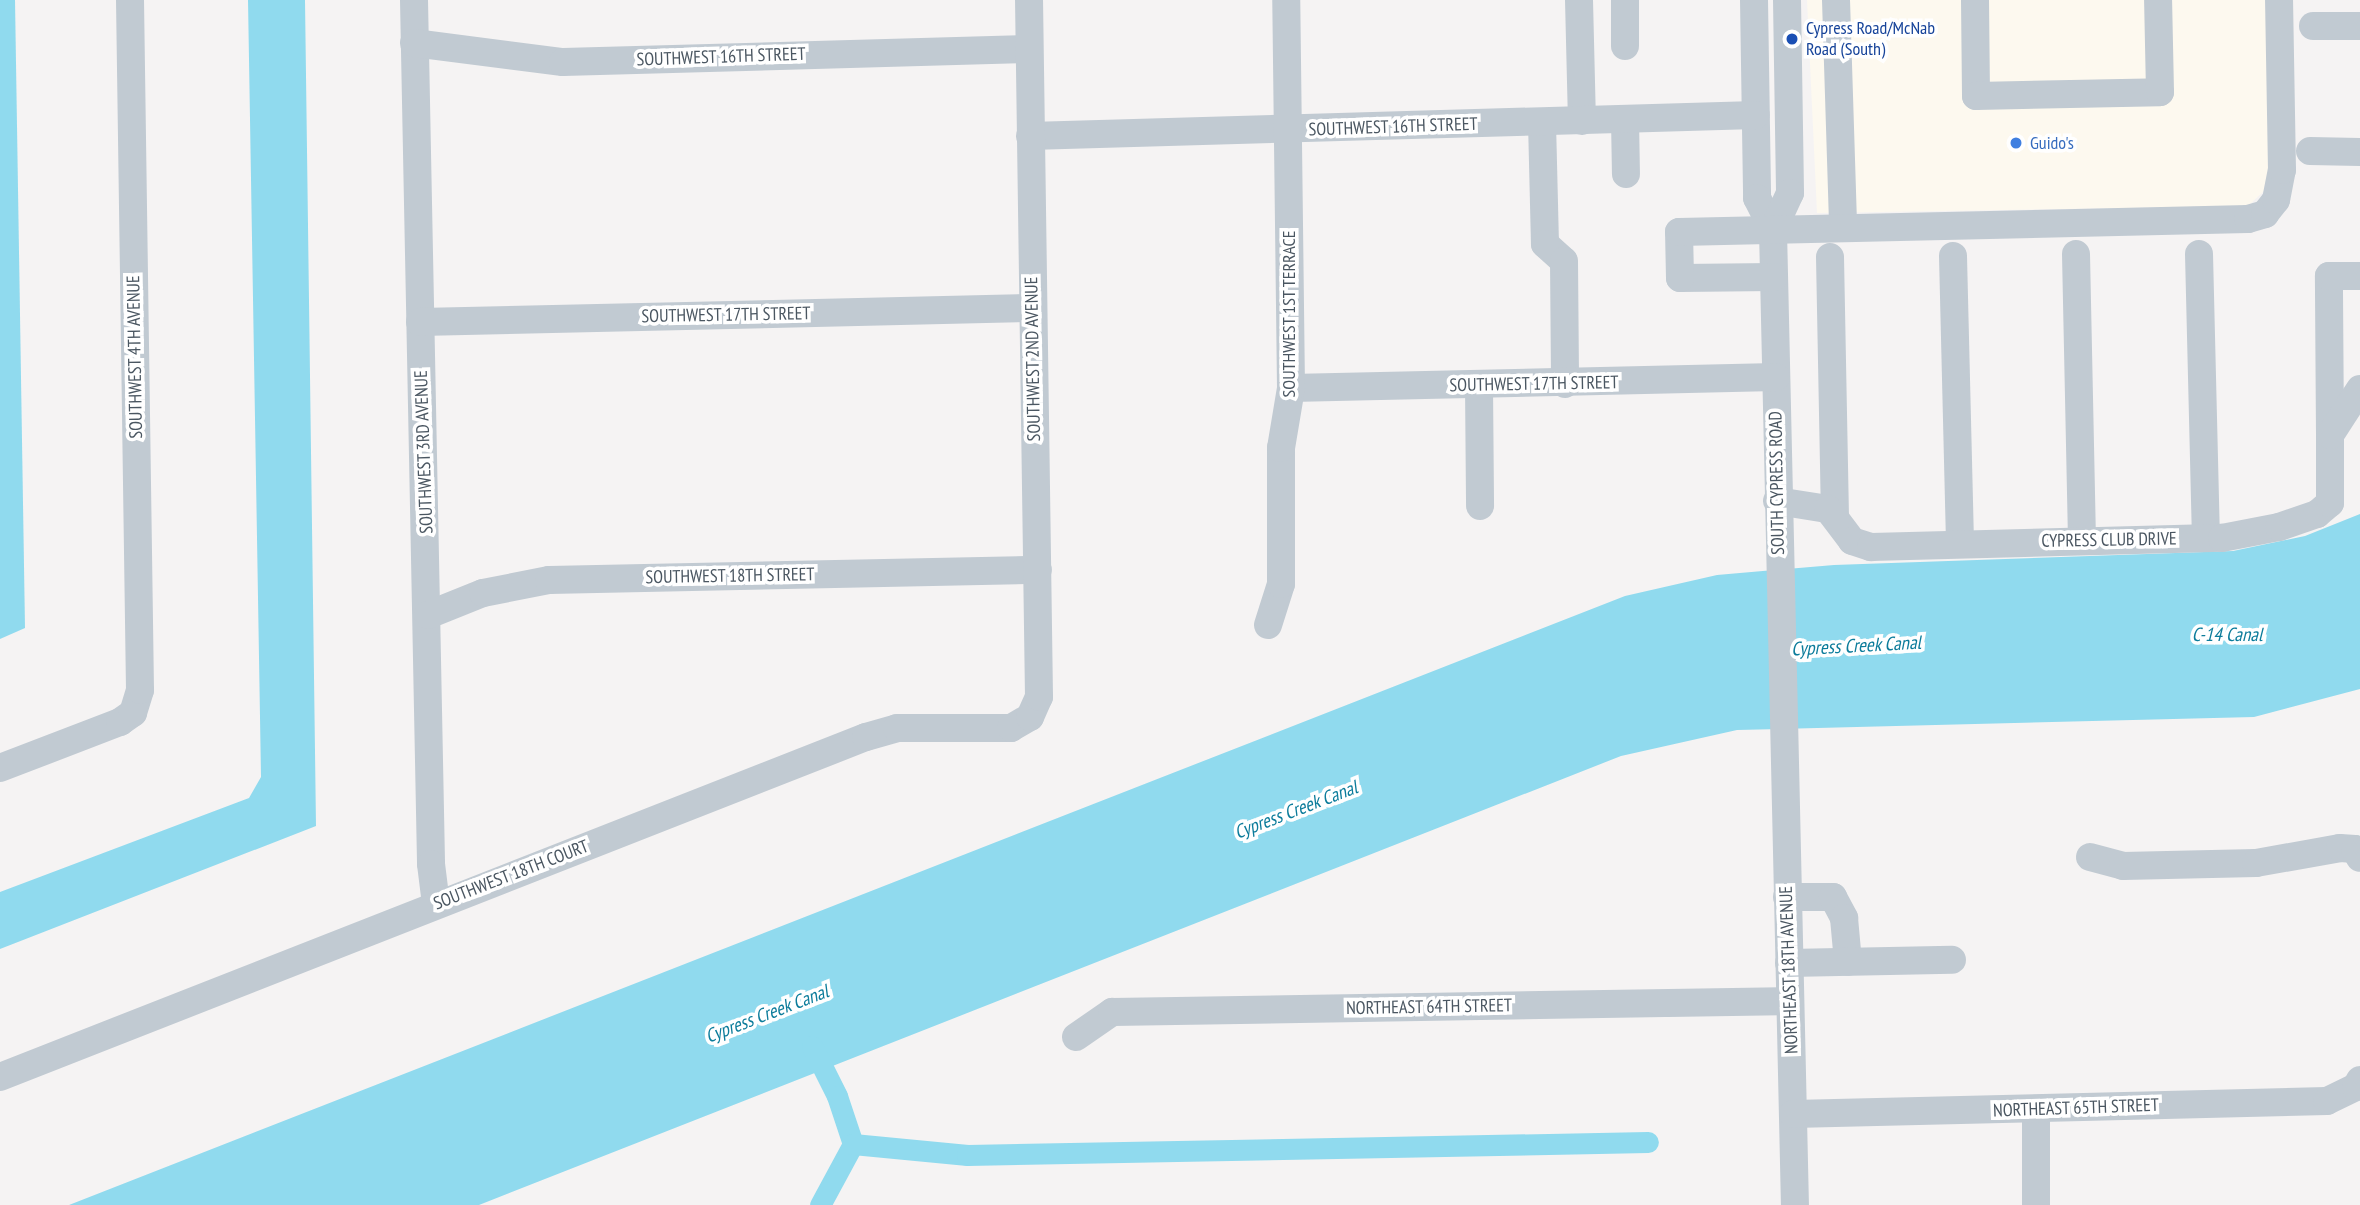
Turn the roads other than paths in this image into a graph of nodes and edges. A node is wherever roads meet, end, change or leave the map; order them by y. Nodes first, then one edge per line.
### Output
1 (130, 0) edge
2 (414, 0) edge
3 (1028, 0) edge
4 (1286, 0) edge
5 (1579, 0) edge
6 (1625, 0) edge
7 (1754, 0) edge
8 (1787, 0) edge
9 (1836, 0) edge
10 (1975, 0) edge
11 (2158, 0) edge
12 (2279, 0) edge
13 (2314, 26) dead end
14 (2360, 26) edge
15 (414, 43) junction
16 (1625, 46) dead end
17 (1029, 48) junction
18 (1756, 115) junction
19 (1625, 119) junction
20 (1582, 121) junction
21 (1542, 122) junction
22 (1288, 131) junction
23 (1030, 136) junction
24 (2310, 151) dead end
25 (2360, 152) edge
26 (1626, 174) dead end
27 (1843, 229) junction
28 (1773, 230) junction
29 (2076, 254) dead end
30 (2199, 254) dead end
31 (1953, 256) dead end
32 (1830, 257) dead end
33 (2360, 276) edge
34 (1774, 277) junction
35 (1032, 308) junction
36 (421, 322) junction
37 (1776, 377) junction
38 (1565, 383) junction
39 (1479, 386) junction
40 (1291, 388) junction
41 (2360, 389) edge
42 (2330, 435) junction
43 (1777, 500) junction
44 (1480, 506) dead end
45 (1835, 517) junction
46 (2206, 538) junction
47 (2082, 541) junction
48 (1960, 544) junction
49 (1038, 570) junction
50 (428, 615) junction
51 (1268, 625) dead end
52 (1030, 717) joint
53 (1782, 735) joint
54 (0, 768) edge
55 (2090, 857) dead end
56 (2360, 858) edge
57 (1787, 897) junction
58 (436, 904) junction
59 (1952, 960) dead end
60 (1848, 962) junction
61 (1789, 963) junction
62 (1790, 1001) junction
63 (1076, 1037) dead end
64 (0, 1077) edge
65 (2358, 1084) edge
66 (2036, 1110) junction
67 (1793, 1114) junction
68 (1795, 1205) edge
69 (2036, 1205) edge

1 - 54 street, SOUTHWEST 4TH AVENUE
2 - 15 street, SOUTHWEST 3RD AVENUE
3 - 17 street, SOUTHWEST 2ND AVENUE
4 - 22 street, SOUTHWEST 1ST TERRACE
5 - 20 street
6 - 16 street
7 - 18 street, SOUTH CYPRESS ROAD
8 - 28 street, SOUTH CYPRESS ROAD
9 - 27 street
10 - 11 street
12 - 27 street
13 - 14 street
15 - 17 street, SOUTHWEST 16TH STREET
15 - 36 street, SOUTHWEST 3RD AVENUE
17 - 23 street, SOUTHWEST 2ND AVENUE
18 - 19 street, SOUTHWEST 16TH STREET
18 - 28 street, SOUTH CYPRESS ROAD
19 - 20 street, SOUTHWEST 16TH STREET
19 - 26 street
20 - 21 street, SOUTHWEST 16TH STREET
21 - 22 street, SOUTHWEST 16TH STREET
21 - 38 street
22 - 23 street, SOUTHWEST 16TH STREET
22 - 40 street, SOUTHWEST 1ST TERRACE
23 - 35 street, SOUTHWEST 2ND AVENUE
24 - 25 street
27 - 28 street
28 - 34 street, SOUTH CYPRESS ROAD
28 - 34 street
29 - 47 street
30 - 46 street
31 - 48 street
32 - 45 street
33 - 42 street, CYPRESS CLUB DRIVE
34 - 37 street, SOUTH CYPRESS ROAD
35 - 36 street, SOUTHWEST 17TH STREET
35 - 49 street, SOUTHWEST 2ND AVENUE
36 - 50 street, SOUTHWEST 3RD AVENUE
37 - 38 street, SOUTHWEST 17TH STREET
37 - 43 street, SOUTH CYPRESS ROAD
38 - 39 street, SOUTHWEST 17TH STREET
39 - 40 street, SOUTHWEST 17TH STREET
39 - 44 street
40 - 51 street, SOUTHWEST 1ST TERRACE
41 - 42 street
42 - 46 street, CYPRESS CLUB DRIVE
43 - 45 street, CYPRESS CLUB DRIVE
43 - 53 street, SOUTH CYPRESS ROAD
45 - 48 street, CYPRESS CLUB DRIVE
46 - 47 street, CYPRESS CLUB DRIVE
47 - 48 street, CYPRESS CLUB DRIVE
49 - 50 street, SOUTHWEST 18TH STREET
49 - 52 street, SOUTHWEST 2ND AVENUE
50 - 58 street, SOUTHWEST 3RD AVENUE
52 - 58 street, SOUTHWEST 18TH COURT
53 - 57 street, NORTHEAST 18TH AVENUE
55 - 56 street
57 - 60 street
57 - 61 street, NORTHEAST 18TH AVENUE
58 - 64 street, SOUTHWEST 18TH COURT
59 - 60 street
60 - 61 street
61 - 62 street, NORTHEAST 18TH AVENUE
62 - 63 street, NORTHEAST 64TH STREET
62 - 67 street, NORTHEAST 18TH AVENUE
65 - 66 street, NORTHEAST 65TH STREET
66 - 67 street, NORTHEAST 65TH STREET
66 - 69 street
67 - 68 street, NORTHEAST 18TH AVENUE

